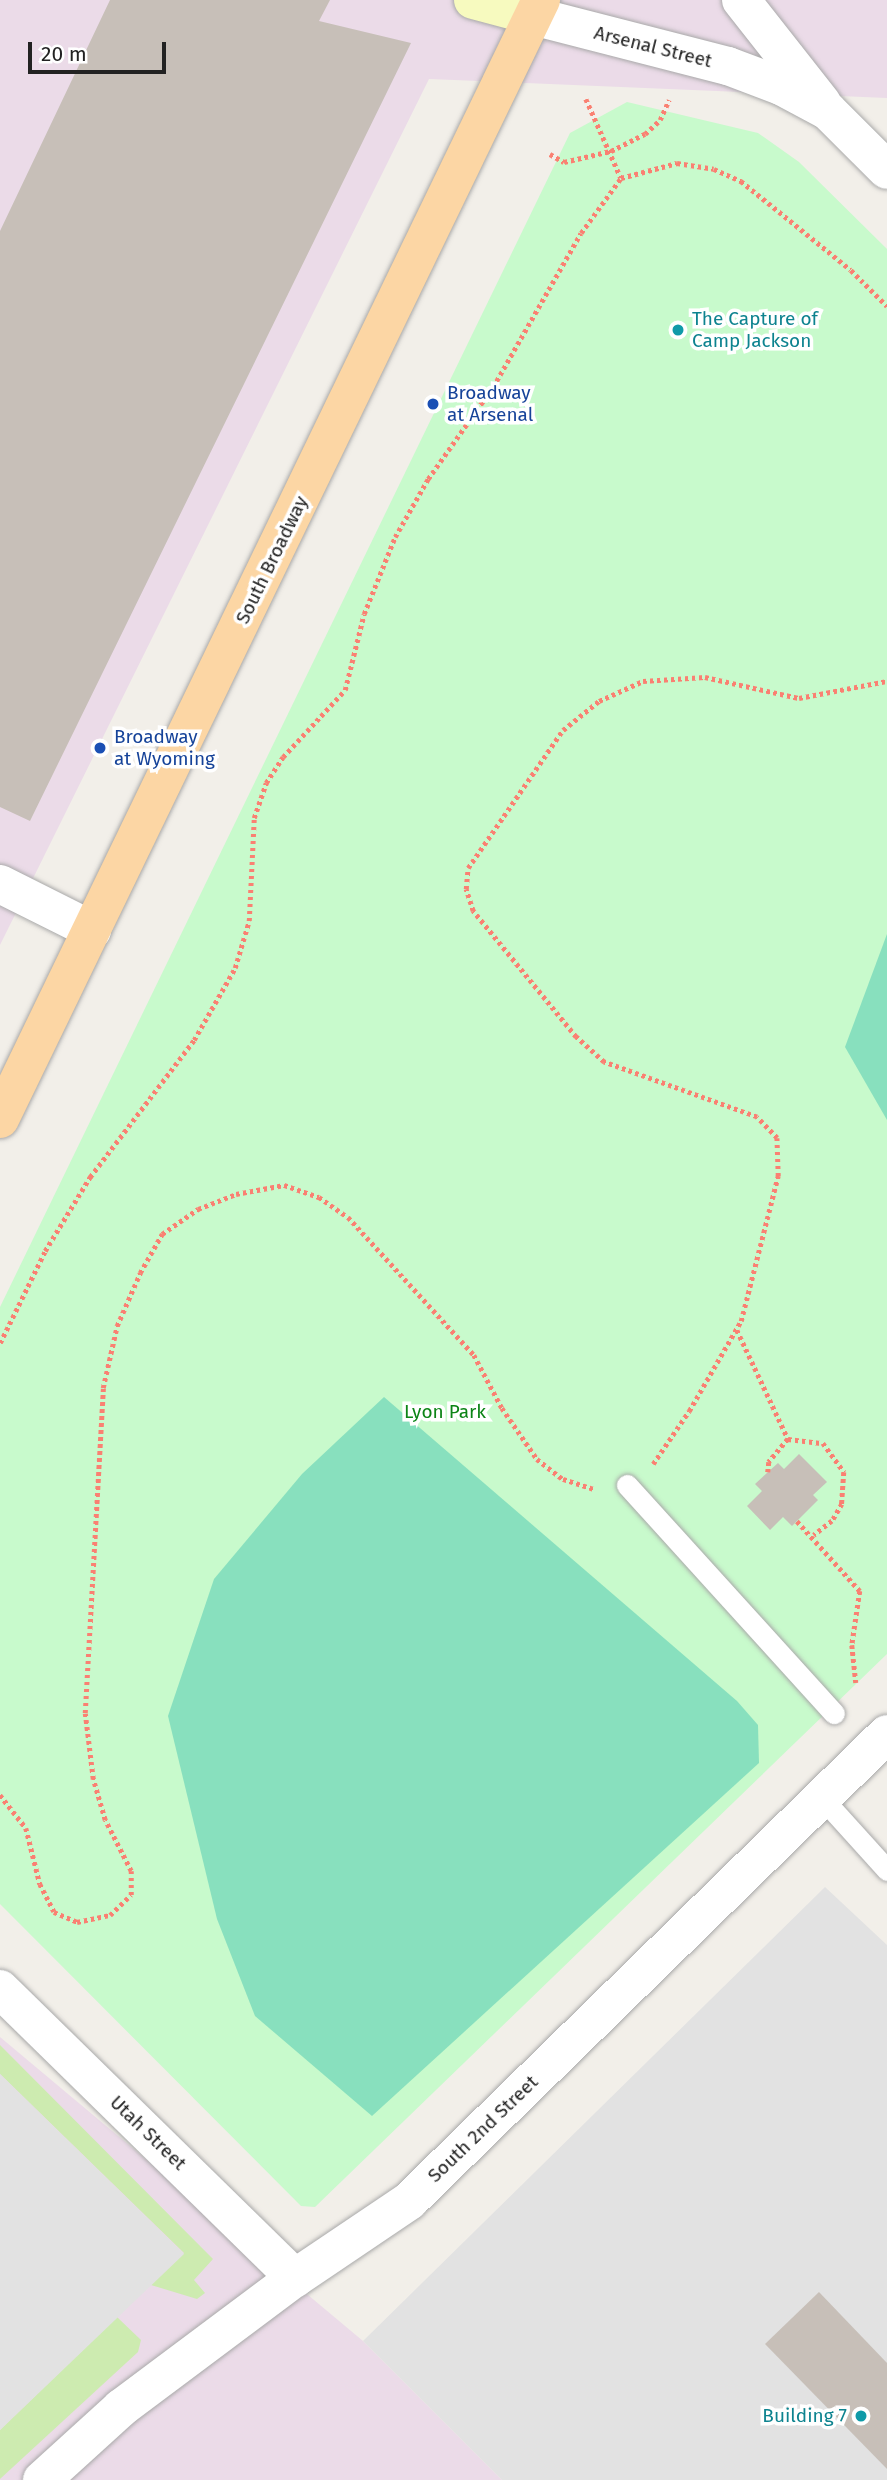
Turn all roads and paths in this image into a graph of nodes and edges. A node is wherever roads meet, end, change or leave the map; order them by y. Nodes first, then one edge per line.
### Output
1 (473, 0) edge
2 (741, 0) edge
3 (537, 8) edge
4 (586, 99) dead end
5 (669, 100) dead end
6 (828, 111) junction
7 (611, 151) junction
8 (550, 155) dead end
9 (887, 170) edge
10 (621, 178) junction
11 (887, 306) edge
12 (887, 681) edge
13 (0, 884) edge
14 (92, 930) junction
15 (0, 1119) edge
16 (736, 1329) junction
17 (0, 1343) edge
18 (788, 1439) junction
19 (768, 1472) dead end
20 (628, 1485) junction
21 (797, 1521) dead end
22 (814, 1535) junction
23 (856, 1691) dead end
24 (834, 1713) dead end
25 (887, 1735) edge
26 (0, 1794) edge
27 (822, 1798) junction
28 (887, 1870) edge
29 (0, 1989) edge
30 (295, 2278) junction
31 (42, 2480) edge

1 - 3 main road, Arsenal Street
2 - 6 street, Arsenal Street
3 - 6 street, Arsenal Street
3 - 14 main road, South Broadway
4 - 7 path
5 - 7 path
6 - 9 street, Arsenal Street
7 - 8 path
7 - 10 path
10 - 11 path
10 - 17 path
12 - 16 path
13 - 14 street
14 - 15 main road, South Broadway
16 - 18 path
16 - 20 path
18 - 19 path
18 - 22 path
20 - 24 lane
20 - 26 path
21 - 22 path
22 - 23 path
25 - 27 street, South 2nd Street
27 - 28 lane
27 - 30 street, South 2nd Street
29 - 30 street, Utah Street
30 - 31 street, South 2nd Street

